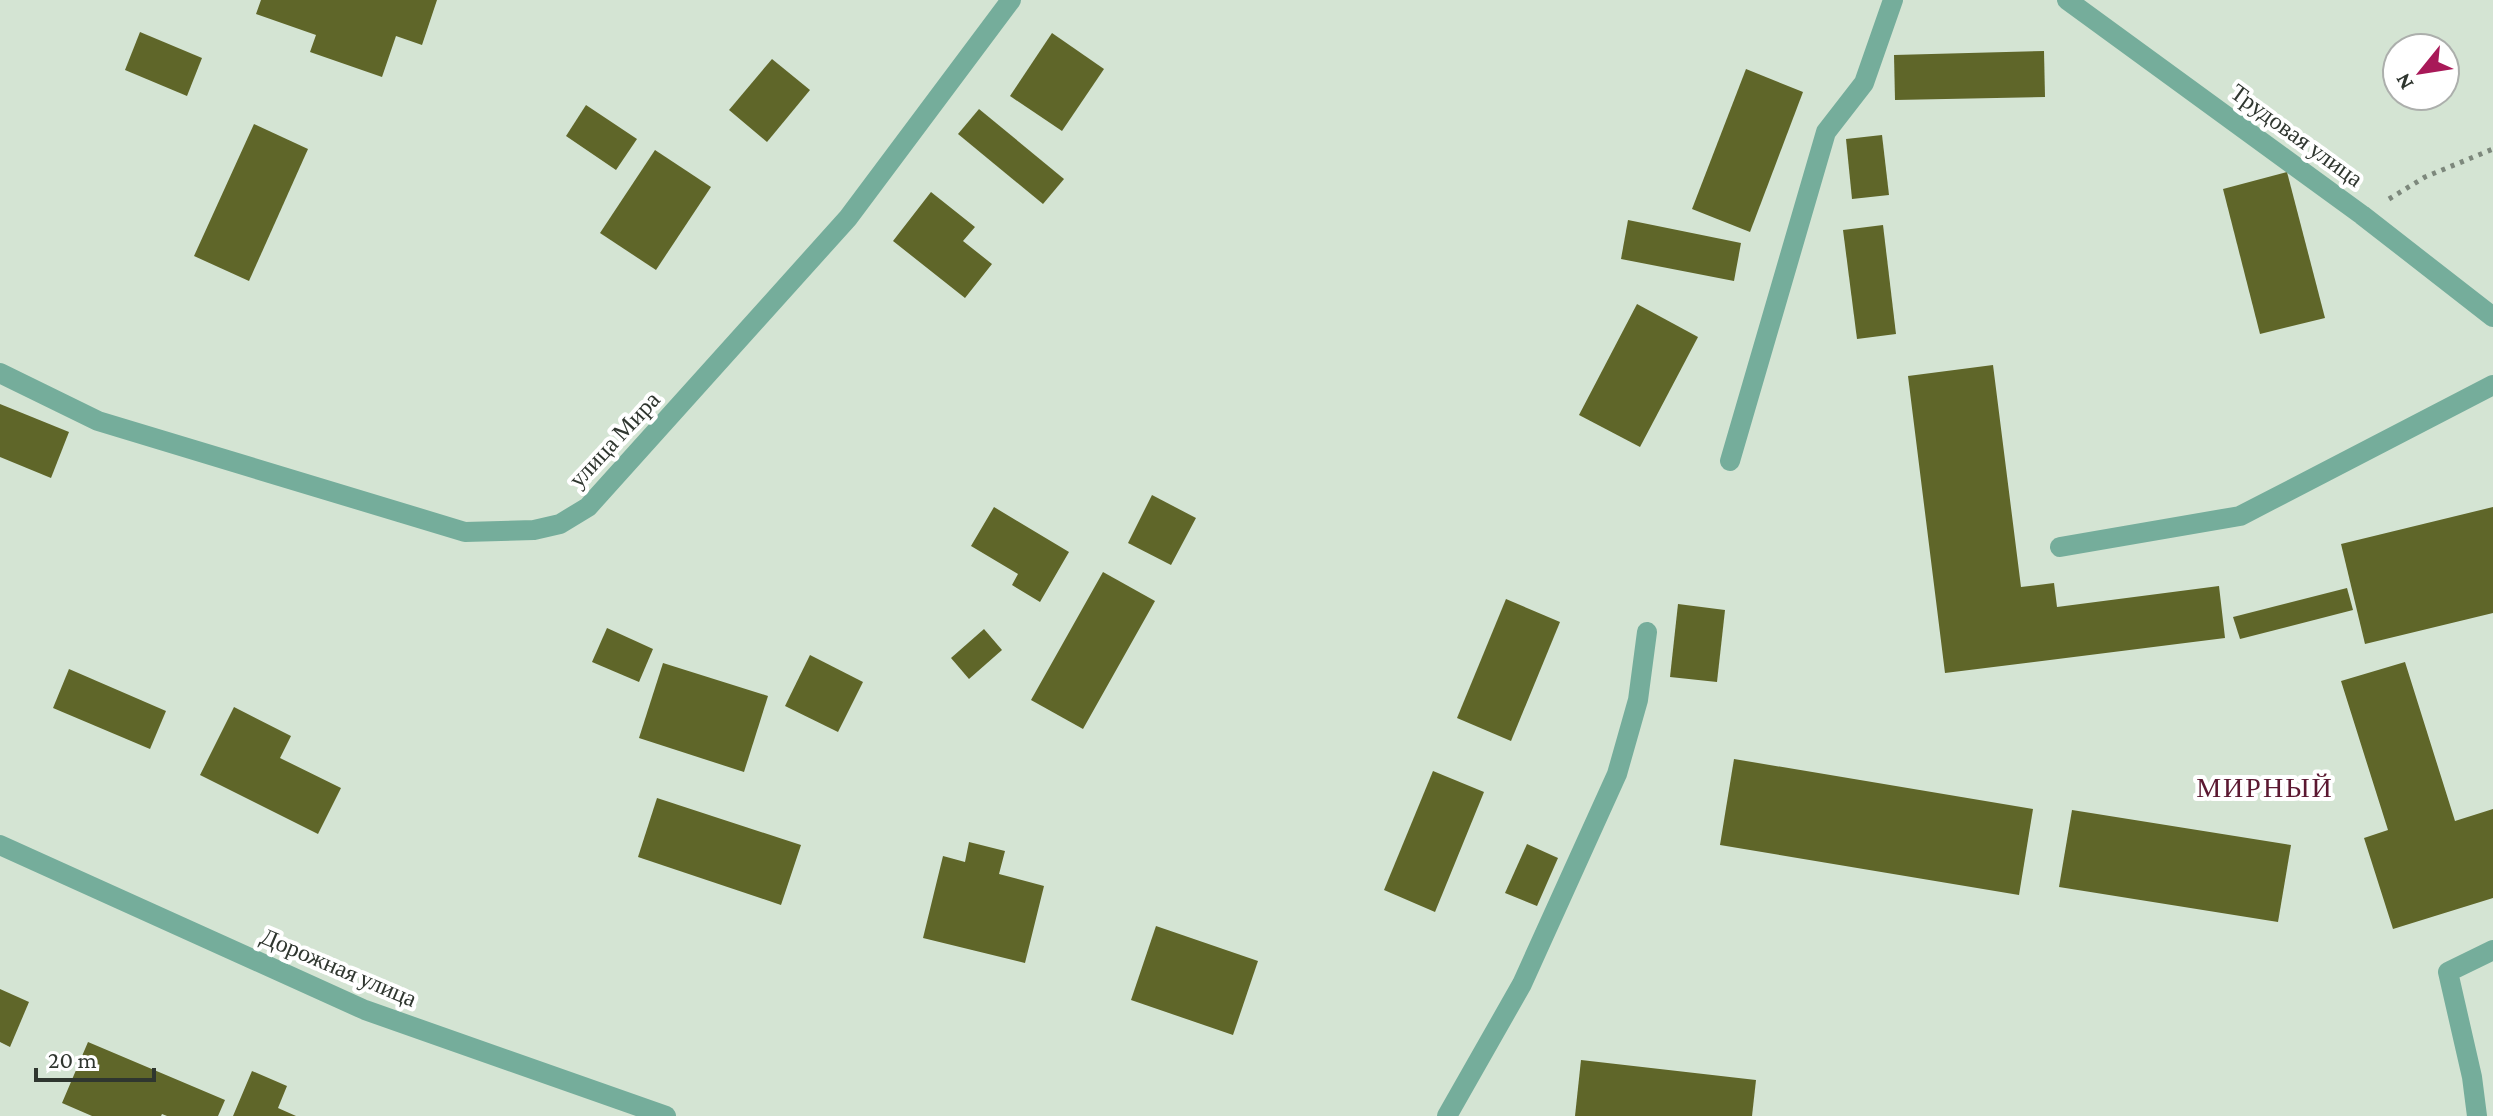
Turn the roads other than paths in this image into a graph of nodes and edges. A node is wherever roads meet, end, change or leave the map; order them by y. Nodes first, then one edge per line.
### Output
1 (1011, 0) edge
2 (1893, 0) edge
3 (2067, 0) edge
4 (2493, 317) edge
5 (0, 373) edge
6 (2493, 385) edge
7 (1730, 461) dead end
8 (2060, 547) dead end
9 (1647, 632) dead end
10 (0, 845) edge
11 (2493, 950) edge
12 (666, 1116) edge
13 (1447, 1116) edge
14 (2477, 1116) edge

1 - 5 street, улица Мира
2 - 7 street
3 - 4 street, Трудовая улица
6 - 8 street
9 - 13 street
10 - 12 street, Дорожная улица
11 - 14 street

